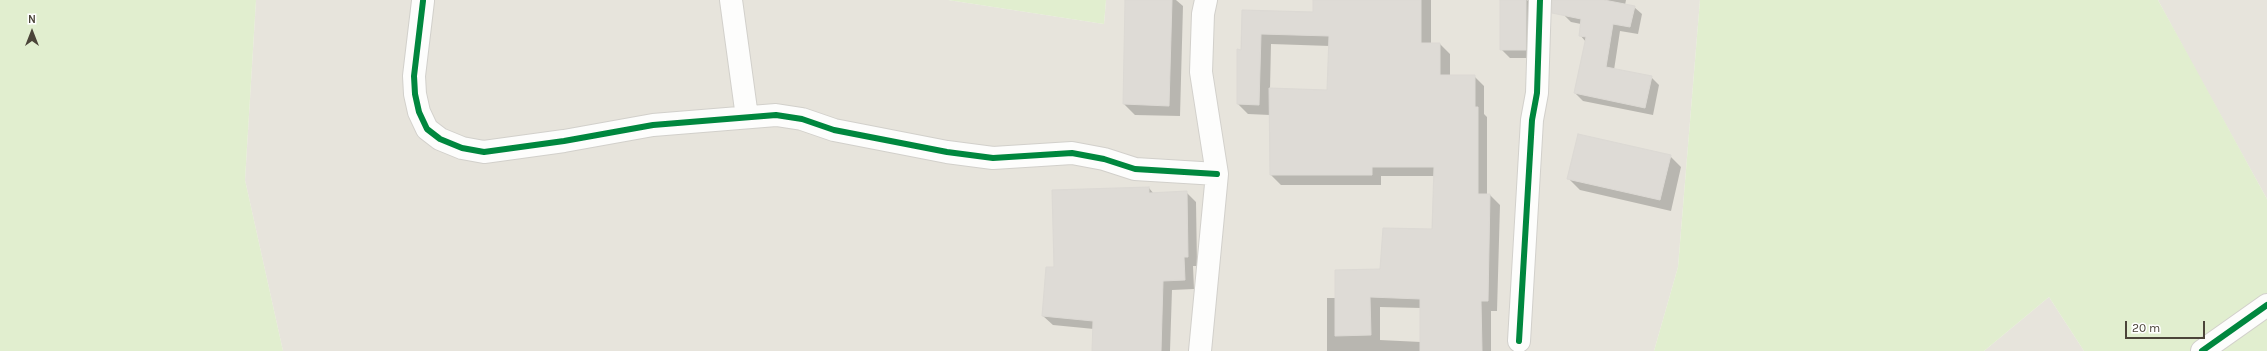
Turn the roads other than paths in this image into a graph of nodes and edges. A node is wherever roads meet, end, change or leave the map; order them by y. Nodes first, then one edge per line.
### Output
1 (731, 0) edge
2 (1206, 0) edge
3 (1540, 0) edge
4 (422, 1) dead end
5 (747, 117) junction
6 (1217, 174) junction
7 (2267, 305) edge
8 (1519, 342) dead end
9 (1200, 351) edge
10 (2202, 351) edge

1 - 5 street
2 - 6 street
3 - 8 street
4 - 5 street
5 - 6 street
6 - 9 street
7 - 10 street

